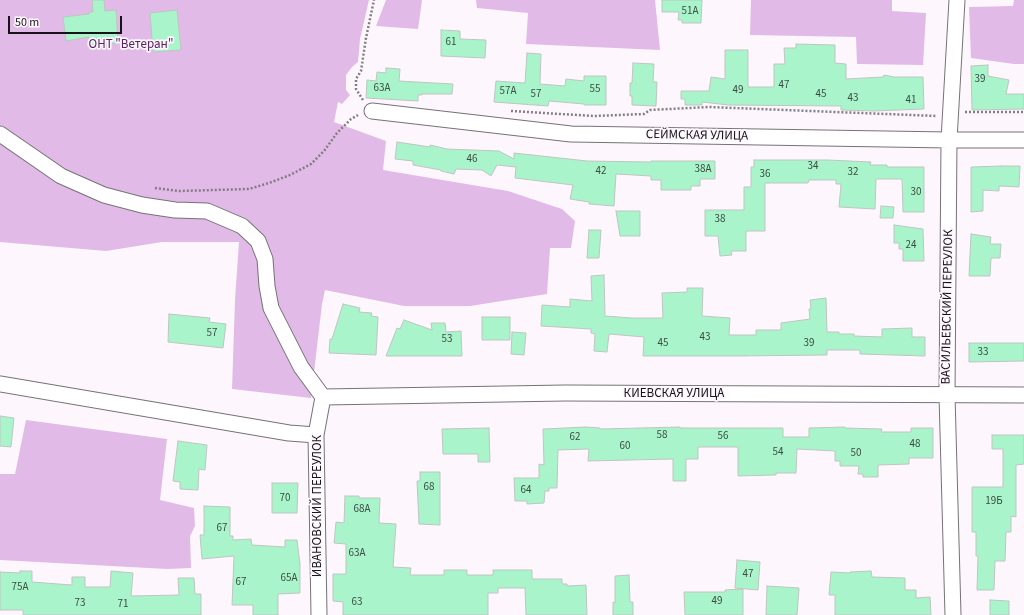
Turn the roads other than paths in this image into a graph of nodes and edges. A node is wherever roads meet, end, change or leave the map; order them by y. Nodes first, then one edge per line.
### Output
1 (957, 0) edge
2 (372, 112) road end
3 (0, 134) edge
4 (949, 140) junction
5 (1024, 140) edge
6 (0, 384) edge
7 (947, 395) junction
8 (1024, 395) edge
9 (323, 397) junction
10 (316, 435) junction
11 (319, 615) edge
12 (953, 615) edge

1 - 4 street, ВАСИЛЬЕВСКИЙ ПЕРЕУЛОК
2 - 4 street, СЕЙМСКАЯ УЛИЦА
3 - 9 street
4 - 5 street, СЕЙМСКАЯ УЛИЦА
4 - 7 street, ВАСИЛЬЕВСКИЙ ПЕРЕУЛОК
6 - 10 street
7 - 8 street, КИЕВСКАЯ УЛИЦА
7 - 9 street, КИЕВСКАЯ УЛИЦА
7 - 12 street, ВАСИЛЬЕВСКИЙ ПЕРЕУЛОК
9 - 10 street, ИВАНОВСКИЙ ПЕРЕУЛОК
10 - 11 street, ИВАНОВСКИЙ ПЕРЕУЛОК

